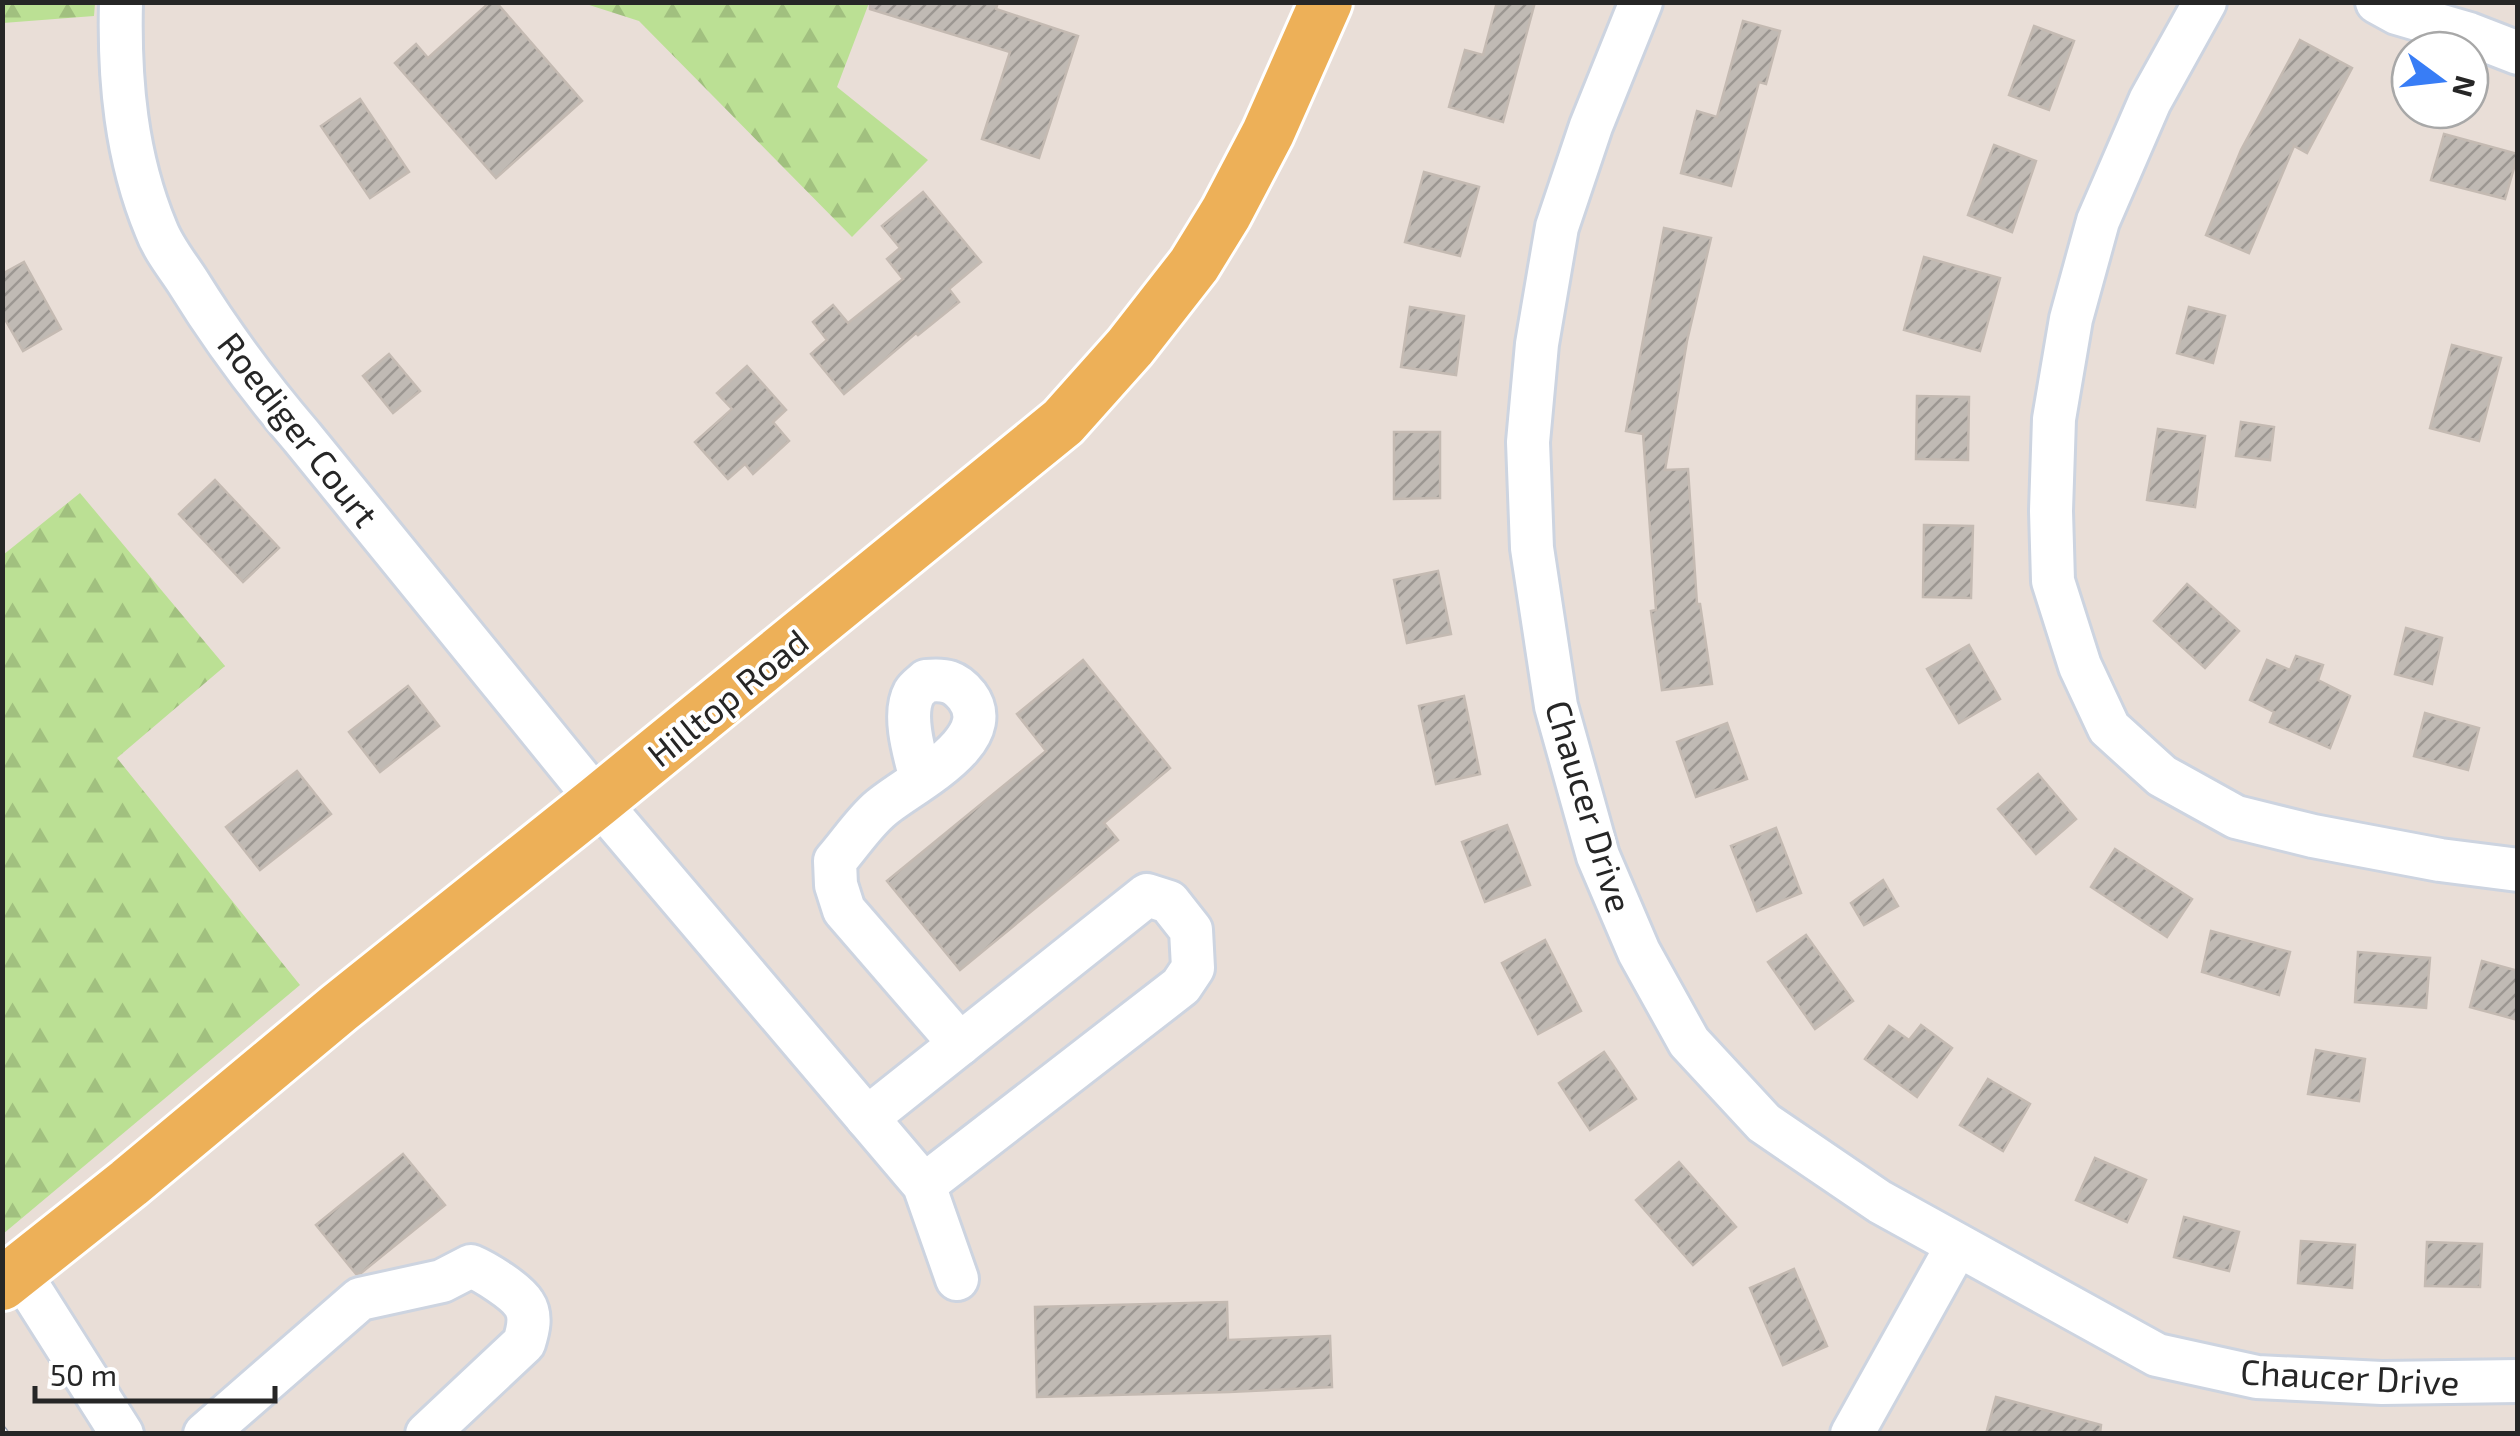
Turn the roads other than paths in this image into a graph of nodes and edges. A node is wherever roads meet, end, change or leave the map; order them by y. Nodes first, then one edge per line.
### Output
1 (121, 2) edge
2 (1326, 2) edge
3 (1641, 2) edge
4 (2205, 2) edge
5 (2377, 2) edge
6 (2473, 18) edge
7 (2518, 52) edge
8 (921, 778) dead end
9 (598, 801) junction
10 (2518, 870) edge
11 (960, 1044) junction
12 (867, 1118) junction
13 (924, 1185) junction
14 (1956, 1246) junction
15 (10, 1277) edge
16 (956, 1279) dead end
17 (2518, 1381) edge
18 (122, 1434) edge
19 (205, 1434) edge
20 (428, 1434) edge
21 (1852, 1434) edge

1 - 9 street, Roediger Court
2 - 9 main road, Hilltop Road
3 - 14 street, Chaucer Drive
4 - 10 street
5 - 6 street
6 - 7 street
8 - 11 street
9 - 12 street, Roediger Court
9 - 15 main road, Hilltop Road
11 - 12 street
11 - 13 street
12 - 13 street, Roediger Court
13 - 16 street
14 - 17 street, Chaucer Drive
14 - 21 street
15 - 18 street
19 - 20 street

